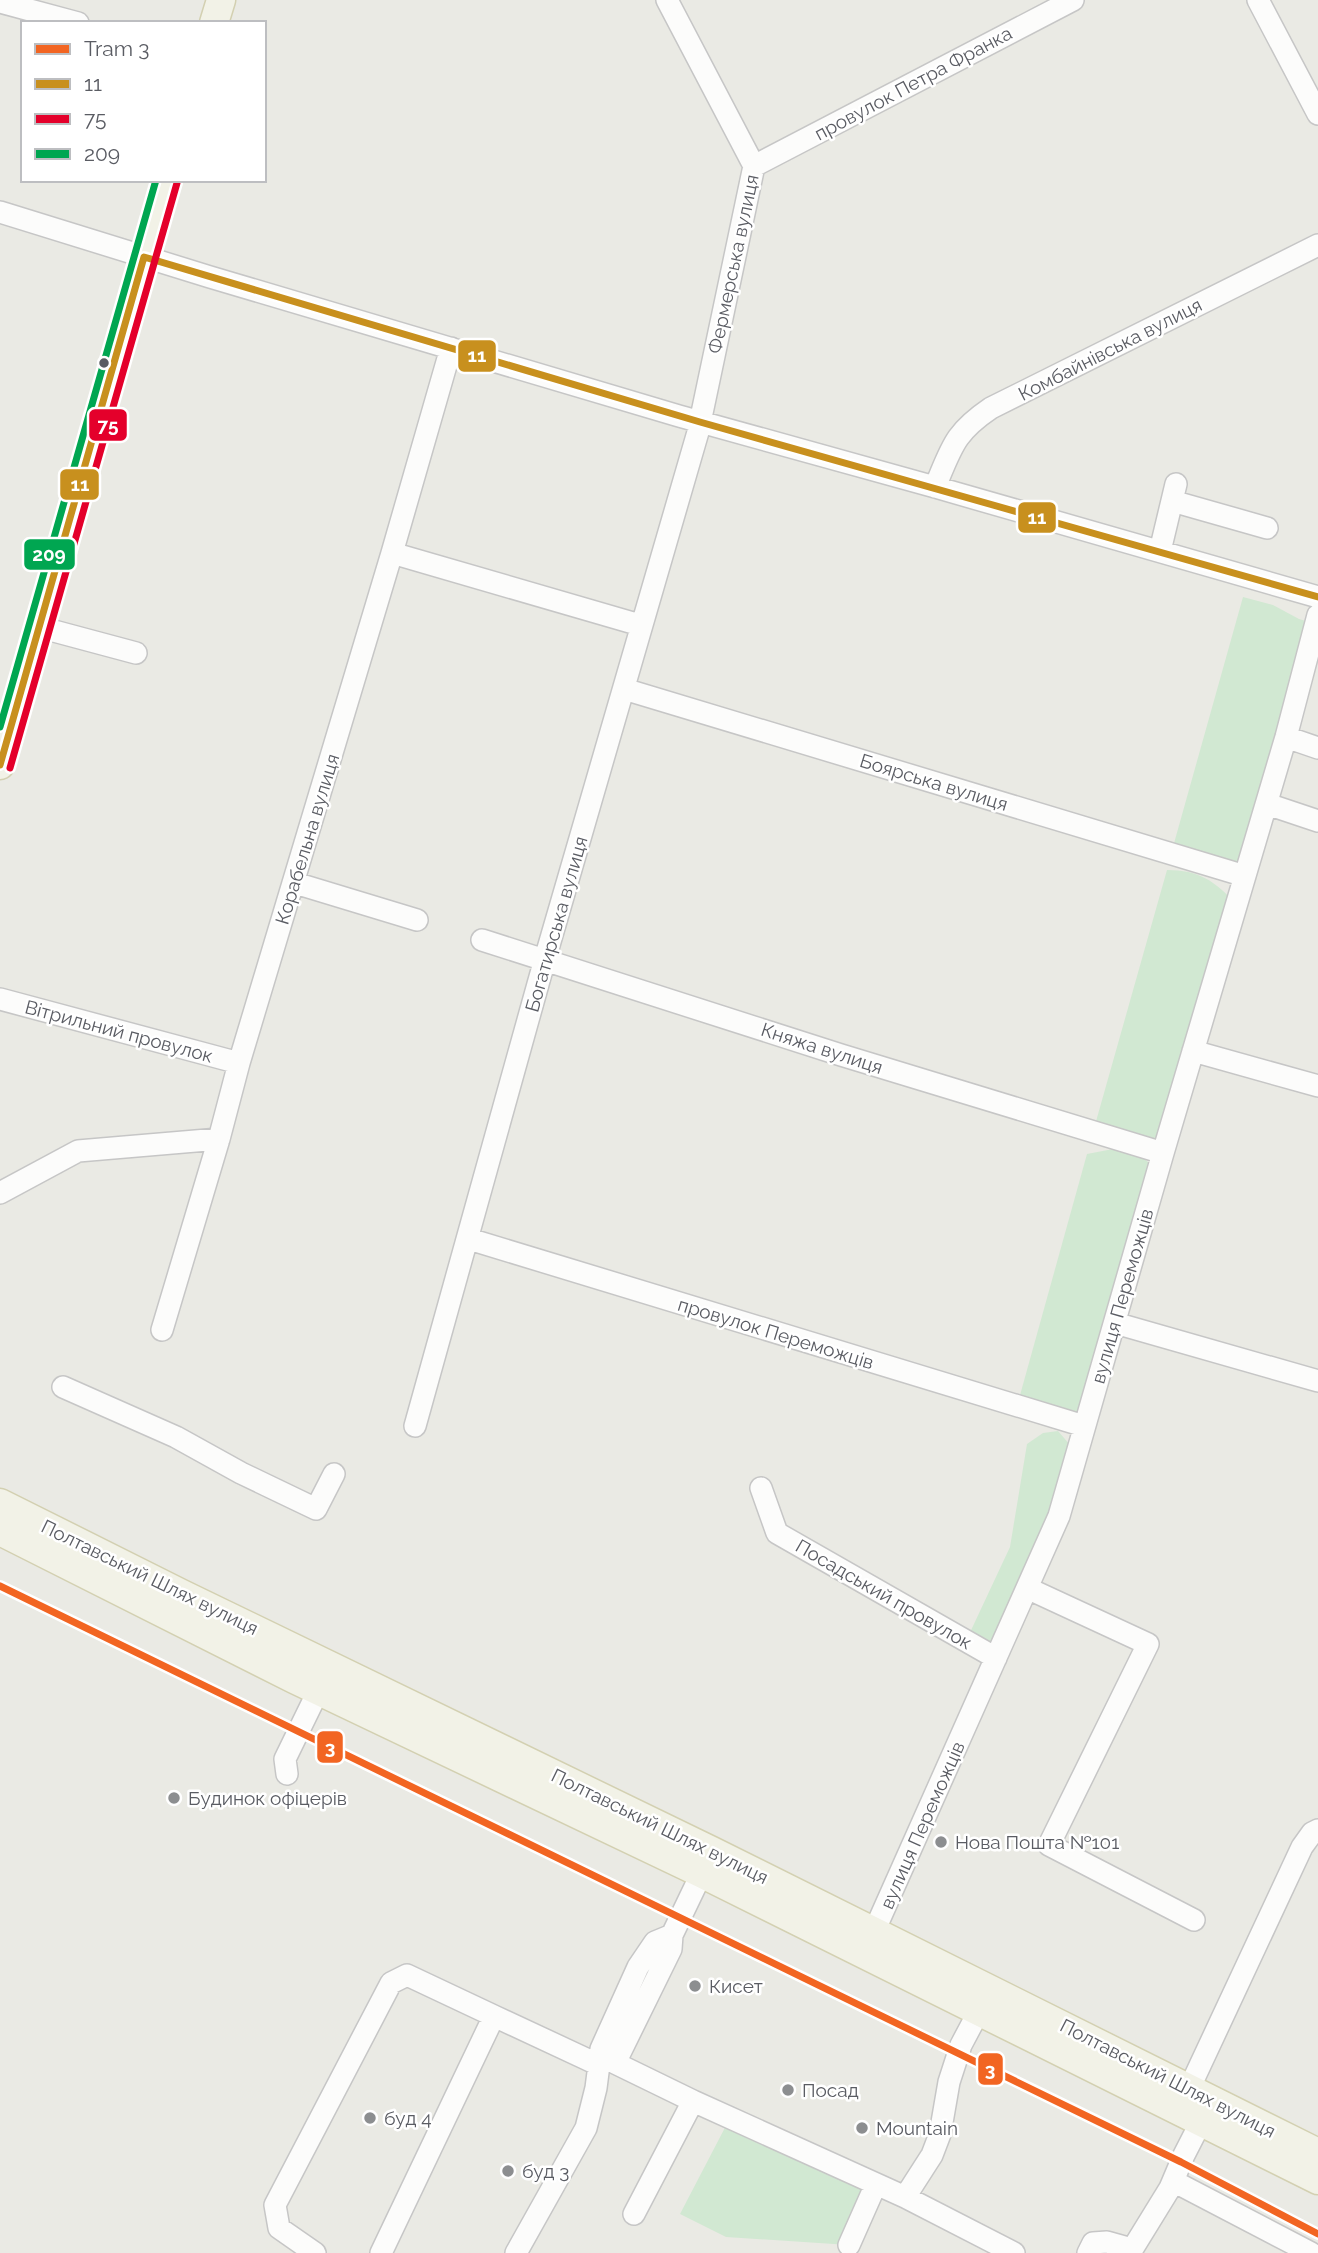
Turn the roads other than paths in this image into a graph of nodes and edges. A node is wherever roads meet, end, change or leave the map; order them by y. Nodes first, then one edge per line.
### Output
1 (221, 0) edge
2 (667, 0) edge
3 (1073, 0) edge
4 (1258, 0) edge
5 (0, 2) edge
6 (71, 21) edge
7 (215, 21) edge
8 (1318, 114) edge
9 (754, 166) junction
10 (166, 182) edge
11 (0, 212) edge
12 (1318, 245) edge
13 (144, 257) junction
14 (451, 348) junction
15 (700, 422) junction
16 (935, 486) junction
17 (1267, 527) dead end
18 (1160, 551) junction
19 (392, 553) junction
20 (1318, 597) edge
21 (1318, 615) edge
22 (640, 625) junction
23 (39, 627) junction
24 (136, 653) dead end
25 (624, 689) junction
26 (1286, 737) junction
27 (1318, 748) edge
28 (0, 765) edge
29 (1267, 804) junction
30 (1318, 821) edge
31 (1245, 876) junction
32 (295, 883) junction
33 (417, 920) dead end
34 (482, 940) dead end
35 (545, 959) junction
36 (0, 999) edge
37 (1193, 1051) junction
38 (239, 1063) junction
39 (1318, 1086) edge
40 (219, 1139) junction
41 (1163, 1153) junction
42 (0, 1194) edge
43 (469, 1239) junction
44 (1115, 1323) junction
45 (162, 1330) dead end
46 (1318, 1381) edge
47 (63, 1387) dead end
48 (415, 1426) dead end
49 (1084, 1426) junction
50 (334, 1474) dead end
51 (761, 1488) dead end
52 (0, 1503) edge
53 (0, 1531) edge
54 (1027, 1588) junction
55 (996, 1658) junction
56 (324, 1678) junction
57 (287, 1774) dead end
58 (1318, 1830) edge
59 (707, 1862) junction
60 (1194, 1920) dead end
61 (672, 1934) junction
62 (869, 1942) junction
63 (979, 2011) junction
64 (494, 2016) junction
65 (599, 2065) junction
66 (693, 2101) junction
67 (1201, 2104) junction
68 (1318, 2153) edge
69 (1318, 2180) edge
70 (1173, 2181) junction
71 (876, 2184) junction
72 (905, 2197) junction
73 (634, 2214) dead end
74 (849, 2245) dead end
75 (1131, 2251) edge
76 (315, 2253) edge
77 (382, 2253) edge
78 (516, 2253) edge
79 (1014, 2253) edge
80 (1088, 2253) edge
81 (1311, 2253) edge

1 - 7 main road
2 - 9 street, Фермерська вулиця
3 - 9 street, провулок Петра Франка
4 - 8 street
5 - 6 street
9 - 15 street, Фермерська вулиця
10 - 13 main road
11 - 13 street
12 - 16 street, Комбайнівська вулиця
13 - 14 street
13 - 23 main road
14 - 15 street
14 - 19 street, Корабельна вулиця
15 - 16 street
15 - 22 street, Богатирська вулиця
16 - 18 street
17 - 18 street
18 - 20 street
19 - 22 street
19 - 32 street, Корабельна вулиця
21 - 26 street, вулиця Переможців
22 - 25 street, Богатирська вулиця
23 - 24 street
23 - 28 main road
25 - 31 street, Боярська вулиця
25 - 35 street, Богатирська вулиця
26 - 27 street
26 - 29 street, вулиця Переможців
29 - 30 street
29 - 31 street, вулиця Переможців
31 - 37 street, вулиця Переможців
32 - 33 street
32 - 38 street, Корабельна вулиця
34 - 35 street, Княжа вулиця
35 - 41 street, Княжа вулиця
35 - 43 street, Богатирська вулиця
36 - 38 street, Вітрильний провулок
37 - 39 street
37 - 41 street, вулиця Переможців
38 - 40 street, Корабельна вулиця
40 - 42 street
40 - 45 street, Корабельна вулиця
41 - 44 street, вулиця Переможців
43 - 48 street, Богатирська вулиця
43 - 49 street, провулок Переможців
44 - 46 street
44 - 49 street, вулиця Переможців
47 - 50 street
49 - 54 street, вулиця Переможців
51 - 55 street, Посадський провулок
52 - 56 main road, Полтавський Шлях вулиця
53 - 56 main road, Полтавський Шлях вулиця
54 - 55 street, вулиця Переможців
54 - 60 street
55 - 62 street, вулиця Переможців
56 - 57 street
56 - 59 main road, Полтавський Шлях вулиця
58 - 67 street
59 - 61 street
59 - 62 main road, Полтавський Шлях вулиця
61 - 65 street
61 - 66 street
62 - 63 main road, Полтавський Шлях вулиця
62 - 67 main road, Полтавський Шлях вулиця
63 - 67 main road, Полтавський Шлях вулиця
63 - 72 street
64 - 65 street
64 - 76 street
64 - 77 street
65 - 78 street
66 - 71 street
66 - 73 street
67 - 68 main road, Полтавський Шлях вулиця
67 - 69 main road, Полтавський Шлях вулиця
67 - 70 street
70 - 75 street
70 - 81 street
71 - 72 street
71 - 74 street
72 - 79 street
75 - 80 street

